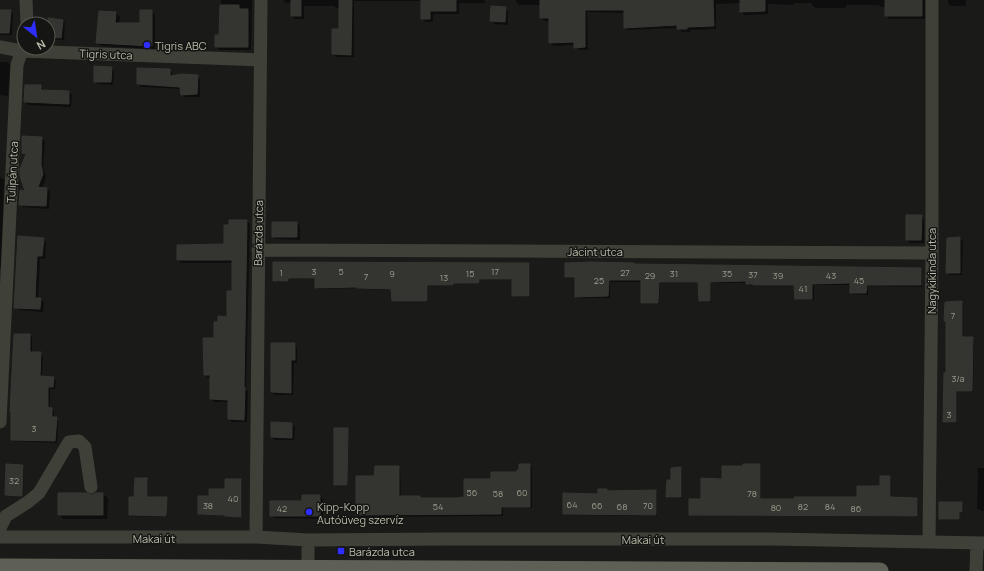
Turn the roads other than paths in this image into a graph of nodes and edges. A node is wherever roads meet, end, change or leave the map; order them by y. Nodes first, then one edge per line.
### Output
1 (26, 0) edge
2 (261, 0) edge
3 (932, 0) edge
4 (27, 16) edge
5 (16, 47) edge
6 (0, 48) edge
7 (56, 49) edge
8 (20, 56) edge
9 (260, 60) junction
10 (258, 250) junction
11 (932, 253) junction
12 (0, 422) edge
13 (91, 487) dead end
14 (0, 528) edge
15 (0, 537) edge
16 (256, 537) junction
17 (308, 540) junction
18 (929, 541) junction
19 (980, 543) edge
20 (0, 567) edge
21 (308, 567) junction
22 (871, 571) edge
23 (880, 571) edge
24 (976, 571) edge

1 - 4 street
2 - 9 street, Barázda utca
3 - 11 street, Nagykikinda utca
5 - 6 street, Tigris utca
7 - 9 street, Tigris utca
8 - 12 street, Tulipán utca
9 - 10 street, Barázda utca
10 - 11 street, Jácint utca
10 - 16 street, Barázda utca
11 - 18 street, Nagykikinda utca
13 - 14 street
15 - 16 street, Makai út
16 - 17 street, Makai út
17 - 18 street, Makai út
17 - 21 street
18 - 19 street, Makai út
19 - 24 street, Makai út
20 - 21 main road
21 - 22 main road
22 - 23 main road

